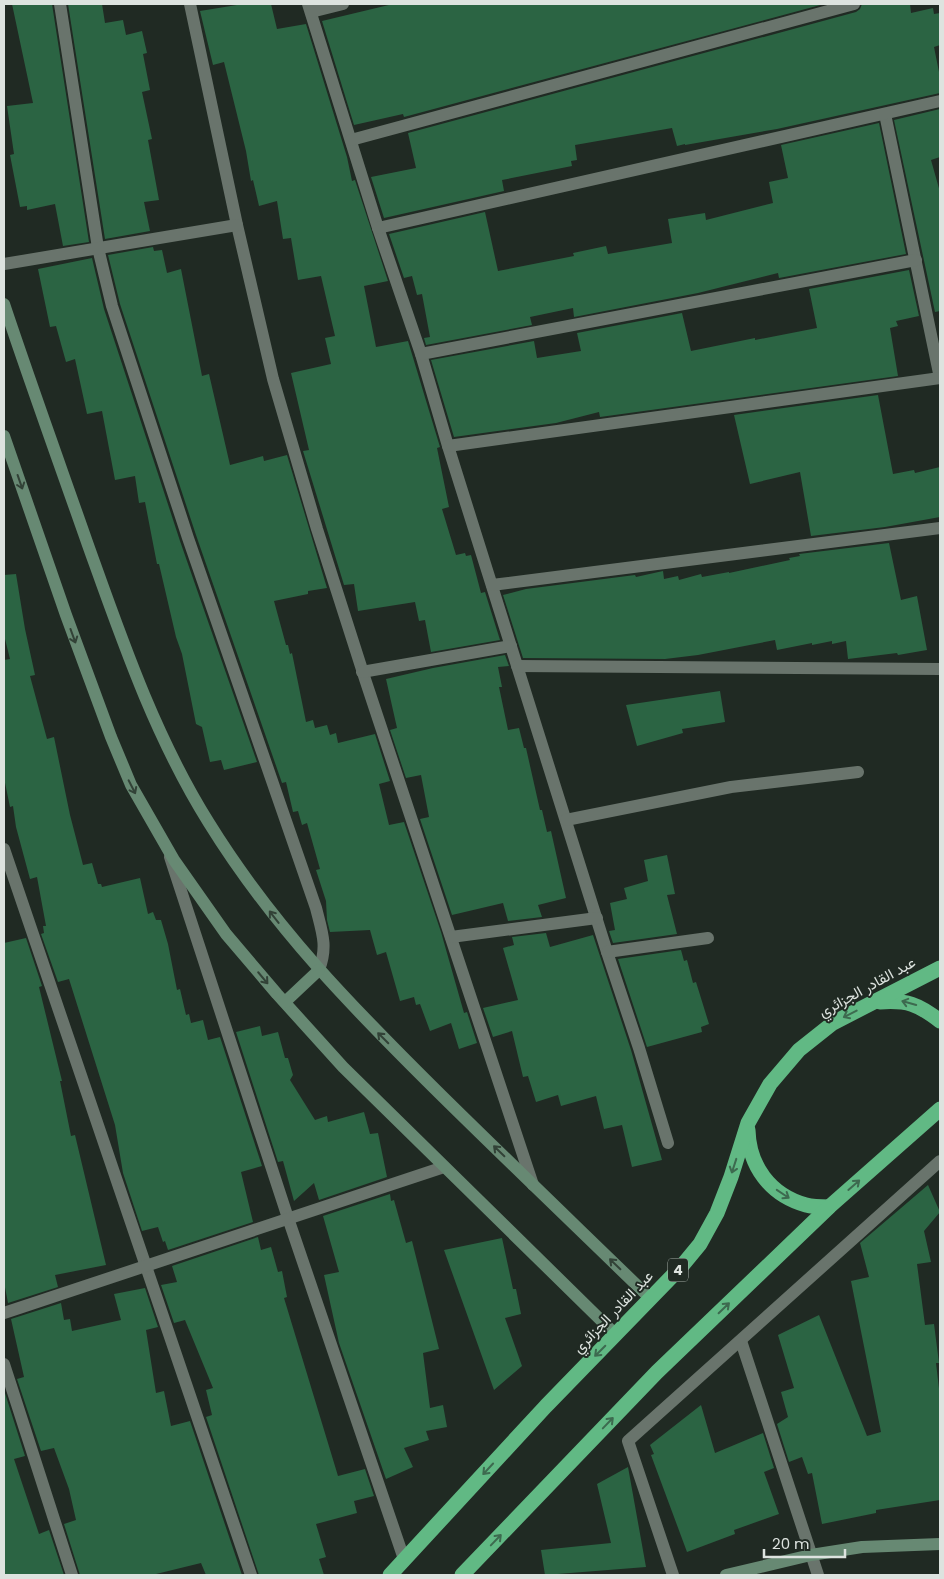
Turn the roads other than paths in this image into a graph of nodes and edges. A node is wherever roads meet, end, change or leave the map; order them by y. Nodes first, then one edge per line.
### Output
1 (60, 4) edge
2 (190, 4) edge
3 (343, 4) edge
4 (854, 4) edge
5 (310, 8) edge
6 (940, 101) edge
7 (885, 114) junction
8 (351, 140) junction
9 (237, 225) junction
10 (378, 228) junction
11 (98, 248) junction
12 (916, 260) junction
13 (4, 264) edge
14 (4, 304) edge
15 (421, 354) junction
16 (939, 363) edge
17 (940, 378) edge
18 (4, 436) edge
19 (448, 446) junction
20 (940, 528) edge
21 (492, 586) junction
22 (511, 646) junction
23 (517, 666) junction
24 (940, 668) edge
25 (362, 672) junction
26 (858, 772) dead end
27 (566, 820) junction
28 (4, 849) edge
29 (168, 850) junction
30 (596, 918) junction
31 (451, 937) junction
32 (708, 938) dead end
33 (607, 952) junction
34 (940, 968) edge
35 (318, 970) junction
36 (285, 1002) junction
37 (873, 1002) junction
38 (940, 1021) edge
39 (940, 1109) edge
40 (748, 1123) junction
41 (668, 1143) dead end
42 (940, 1161) edge
43 (444, 1167) junction
44 (533, 1185) junction
45 (829, 1207) junction
46 (288, 1218) junction
47 (146, 1266) junction
48 (650, 1298) junction
49 (4, 1313) edge
50 (616, 1334) junction
51 (740, 1341) junction
52 (4, 1364) edge
53 (940, 1544) edge
54 (811, 1555) junction
55 (404, 1559) junction
56 (72, 1575) edge
57 (251, 1575) edge
58 (390, 1575) edge
59 (462, 1575) edge
60 (673, 1575) edge
61 (726, 1575) edge
62 (818, 1575) edge

1 - 11 street
2 - 9 street
3 - 5 street
4 - 8 street
5 - 8 street
6 - 7 street
7 - 10 street
7 - 12 street
8 - 10 street
9 - 11 street
9 - 25 street
10 - 15 street
11 - 13 street
11 - 35 street
12 - 15 street
12 - 16 street
35 -> 14 street
15 - 19 street
16 - 17 street
17 - 19 street
18 -> 29 street
19 - 21 street
20 - 21 street
21 - 22 street
22 - 23 street
22 - 25 street
23 - 24 street
23 - 27 street
25 - 31 street
26 - 27 street
27 - 30 street
28 - 47 street
29 -> 36 street
29 - 46 street
30 - 31 street
30 - 33 street
31 - 44 street
32 - 33 street
33 - 41 street
34 - 37 highway, عبد القادر الجزائري / 4
35 - 36 street
44 -> 35 street
36 - 43 street
38 -> 37 highway
37 -> 40 highway, عبد القادر الجزائري / 4
45 -> 39 highway
40 -> 45 highway
40 -> 48 highway, عبد القادر الجزائري / 4
42 - 51 street
43 - 46 street
43 - 50 street
48 -> 44 street
59 -> 45 highway
46 - 47 street
46 - 55 street
47 - 49 street
47 - 57 street
48 - 50 highway, عبد القادر الجزائري / 4
50 -> 55 highway, عبد القادر الجزائري / 4
51 - 54 street
51 - 60 street
52 - 56 street
53 - 54 street
54 - 61 street
54 - 62 street
55 - 58 highway, عبد القادر الجزائري / 4

